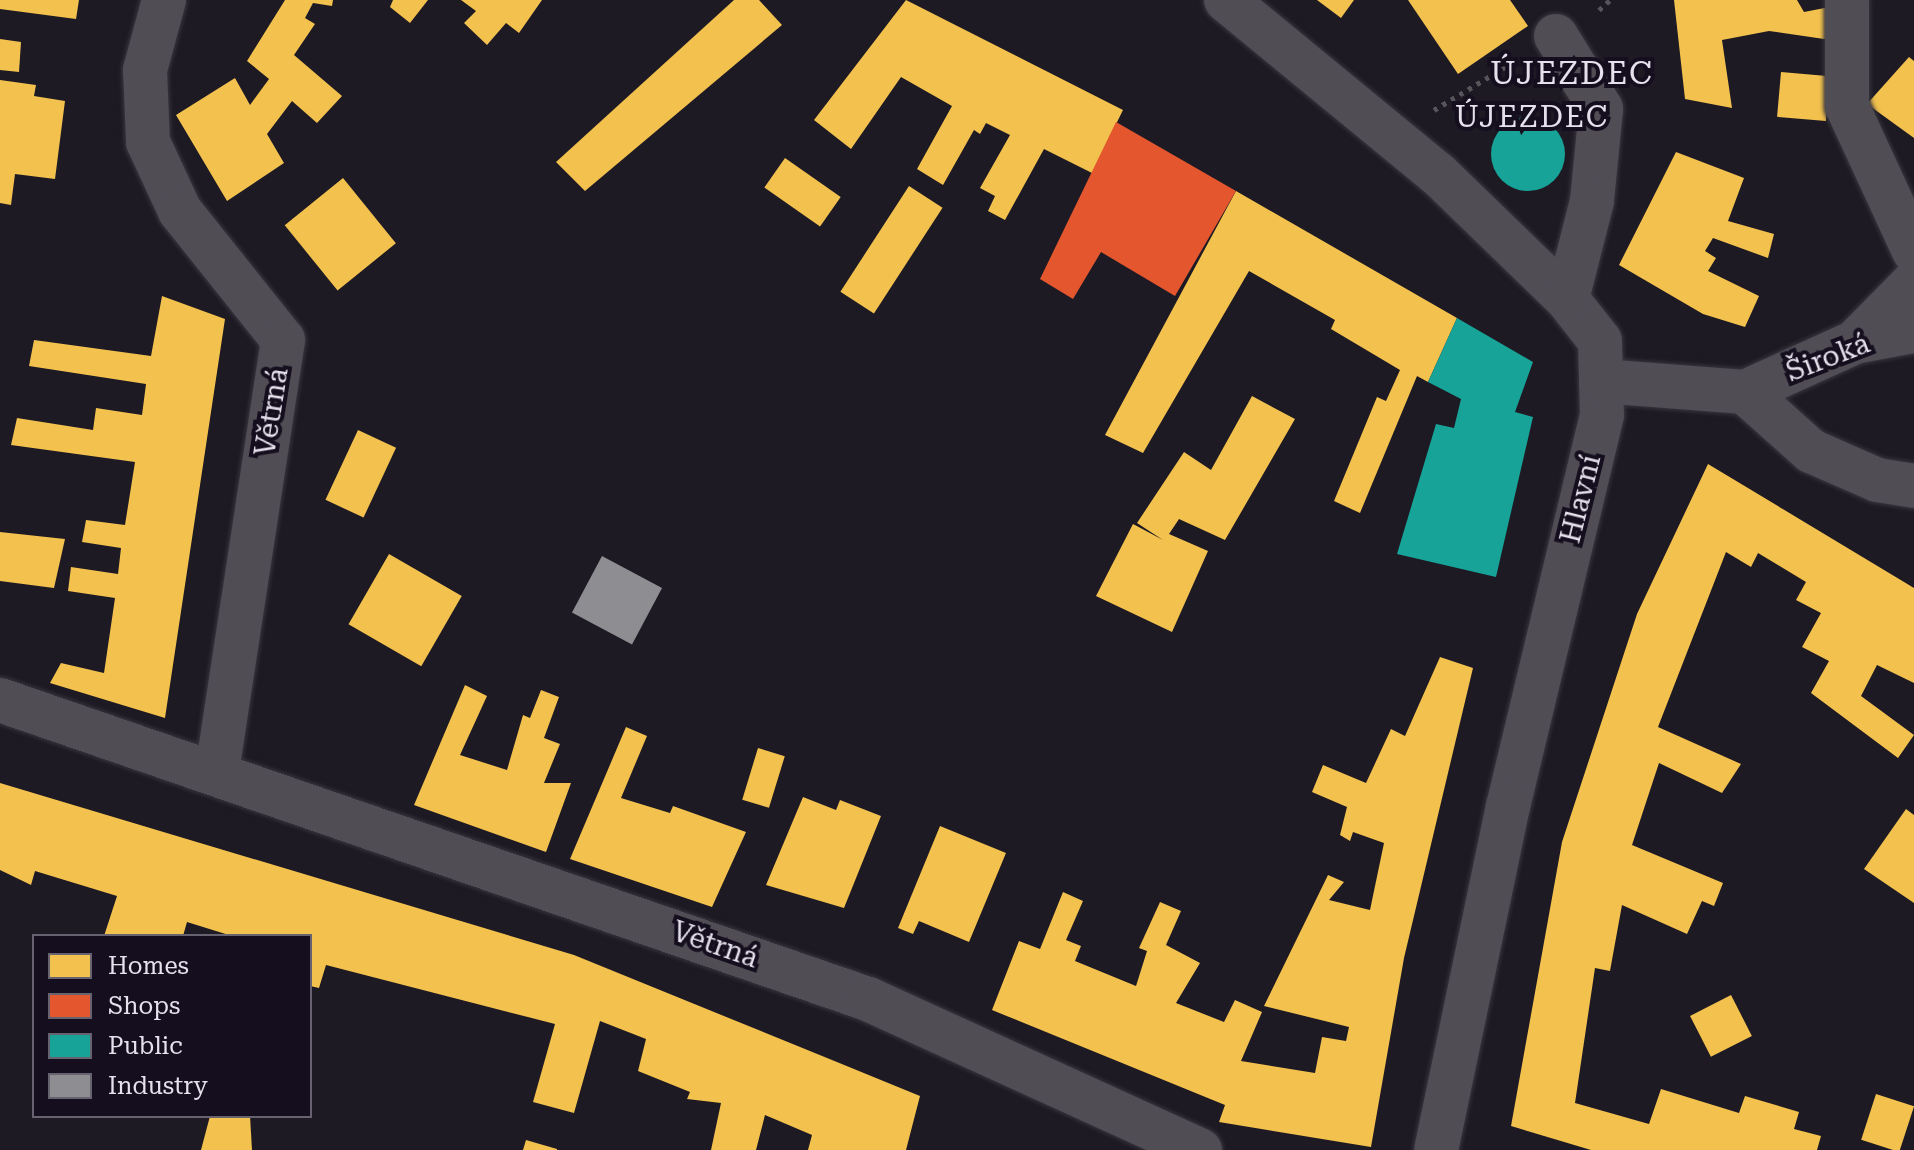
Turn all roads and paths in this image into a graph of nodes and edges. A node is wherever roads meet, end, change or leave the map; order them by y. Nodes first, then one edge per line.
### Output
1 (164, 0) edge
2 (1226, 0) edge
3 (1610, 0) edge
4 (1847, 0) edge
5 (1556, 36) junction
6 (1393, 135) junction
7 (1914, 251) edge
8 (1914, 282) edge
9 (1567, 299) junction
10 (1914, 331) edge
11 (1855, 342) junction
12 (1601, 381) junction
13 (1745, 392) junction
14 (1914, 486) edge
15 (0, 700) edge
16 (217, 770) junction
17 (1200, 1150) edge
18 (1436, 1150) edge

1 - 16 street, Větrná
2 - 6 street, Hlavní
3 - 5 path
4 - 7 street
5 - 6 path
5 - 9 street
6 - 9 street, Hlavní
8 - 11 street
9 - 12 street, Hlavní
10 - 11 street, Široká
11 - 13 street, Široká
12 - 13 street, Široká
12 - 18 street, Hlavní
13 - 14 street, Široká
15 - 16 street, Větrná
16 - 17 street, Větrná

